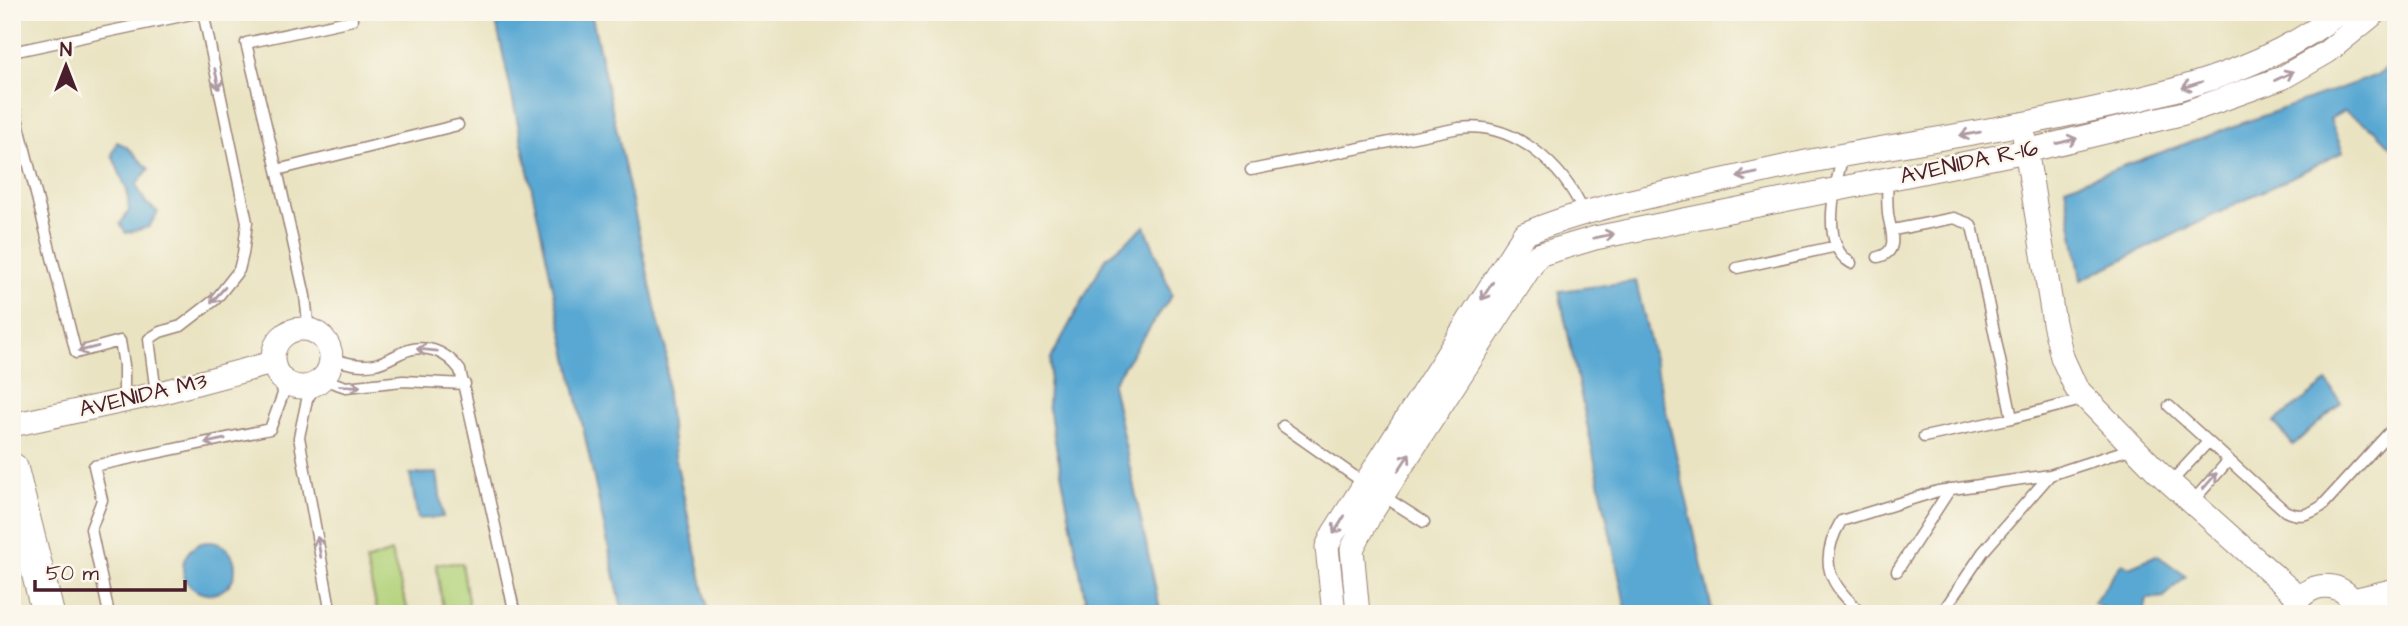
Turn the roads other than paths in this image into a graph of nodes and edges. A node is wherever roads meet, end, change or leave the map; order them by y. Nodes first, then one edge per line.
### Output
1 (202, 12) edge
2 (350, 12) edge
3 (2340, 12) edge
4 (2376, 12) edge
5 (12, 52) edge
6 (12, 98) edge
7 (2022, 124) junction
8 (458, 125) dead end
9 (2026, 151) junction
10 (1843, 156) junction
11 (277, 170) junction
12 (1251, 170) dead end
13 (1888, 179) junction
14 (1833, 190) junction
15 (1584, 213) junction
16 (1893, 230) junction
17 (1524, 234) junction
18 (1836, 246) junction
19 (1538, 255) junction
20 (1878, 257) dead end
21 (1851, 263) dead end
22 (1737, 268) dead end
23 (309, 330) junction
24 (277, 371) junction
25 (323, 374) junction
26 (465, 384) junction
27 (156, 394) junction
28 (2086, 399) junction
29 (124, 400) junction
30 (2169, 406) dead end
31 (2012, 418) junction
32 (12, 425) edge
33 (2396, 425) edge
34 (1283, 426) dead end
35 (1924, 438) dead end
36 (2208, 442) junction
37 (2134, 448) junction
38 (2229, 460) junction
39 (12, 468) edge
40 (2050, 475) junction
41 (2170, 483) junction
42 (1374, 489) junction
43 (1950, 489) junction
44 (2192, 502) junction
45 (1424, 522) dead end
46 (1897, 571) dead end
47 (2396, 590) edge
48 (2295, 606) edge
49 (2356, 607) edge
50 (2396, 613) edge
51 (48, 614) edge
52 (109, 614) edge
53 (331, 614) edge
54 (514, 614) edge
55 (1334, 614) edge
56 (1358, 614) edge
57 (1863, 614) edge
58 (1938, 614) edge
59 (2390, 614) edge

1 - 5 lane
1 -> 27 lane
2 - 11 lane
3 -> 7 street, AVENIDA R-16
9 -> 4 street, AVENIDA R-16
29 -> 6 lane
7 - 9 street
7 -> 10 street, AVENIDA R-16
8 - 11 lane
9 - 13 street, AVENIDA R-16
9 - 28 street
10 - 14 lane
10 -> 15 street, AVENIDA R-16
11 - 23 lane
12 - 15 lane
13 - 14 street, AVENIDA R-16
13 - 16 lane
14 - 18 lane
19 -> 14 street, AVENIDA R-16
15 - 17 street, AVENIDA R-16
16 - 20 lane
16 - 31 lane
17 - 19 street
17 -> 42 street
18 - 21 lane
18 - 22 lane
42 -> 19 street
23 - 24 street
23 - 25 street
24 - 25 street
24 - 27 street, AVENIDA M3
24 -> 52 lane
25 -> 26 lane
26 -> 25 lane
53 -> 25 lane
26 - 54 lane
27 - 29 street, AVENIDA M3
28 - 31 lane
28 - 37 street
29 - 32 street, AVENIDA M3
30 - 36 lane
31 - 35 lane
33 - 38 lane
34 - 42 lane
36 - 38 lane
36 - 41 lane
37 - 40 lane
37 - 41 street
44 -> 38 lane
39 - 51 street
40 - 43 lane
40 - 58 lane
41 - 44 street
42 - 45 lane
42 -> 55 street
42 - 56 street
43 - 46 lane
43 - 57 lane
44 - 48 street
47 - 49 street
48 - 49 street
50 - 59 street

